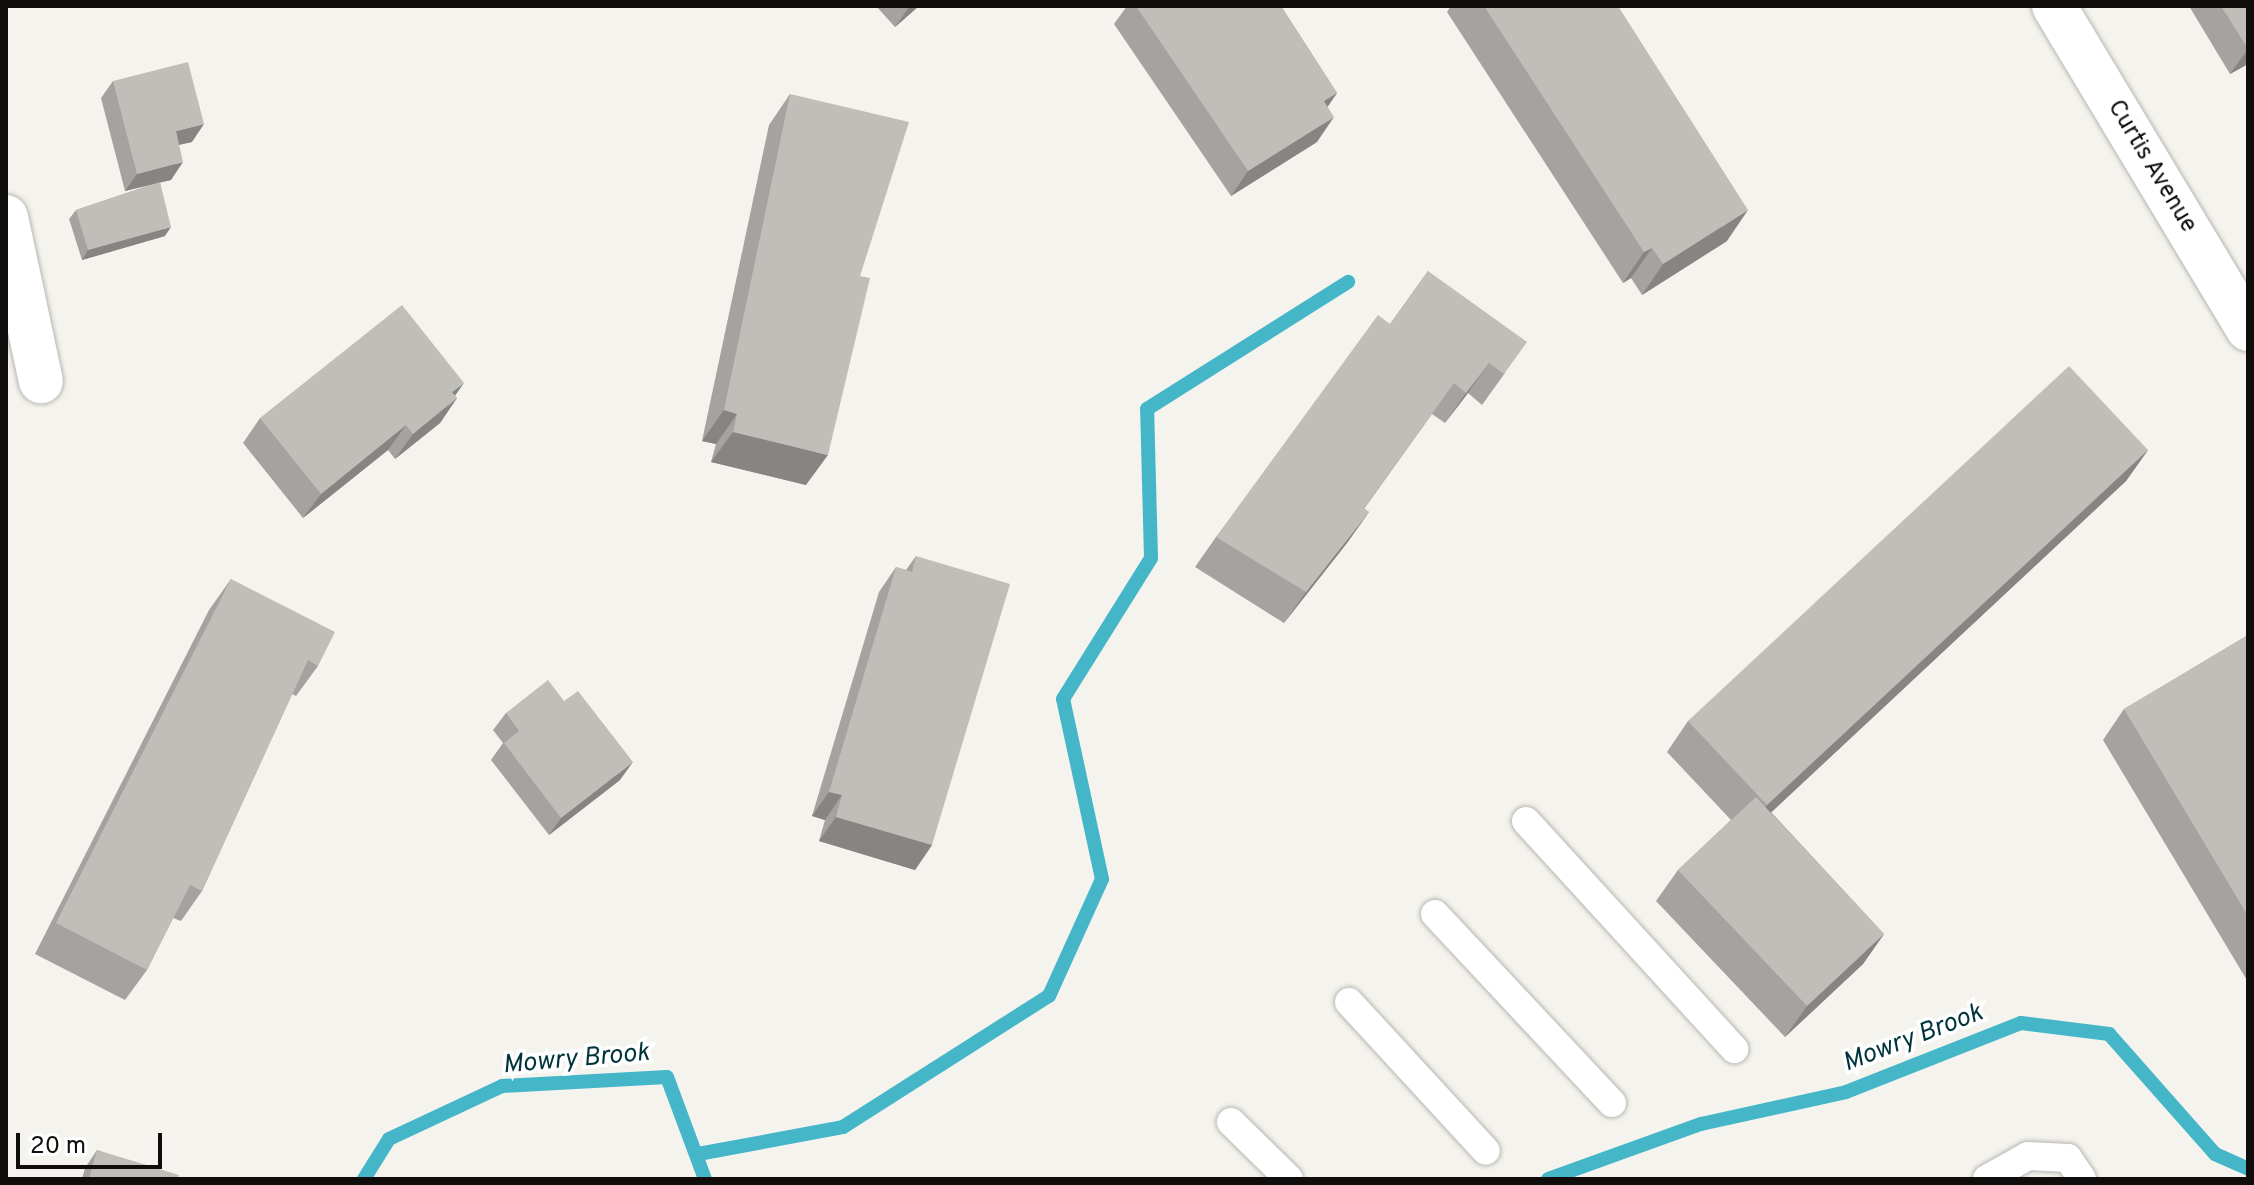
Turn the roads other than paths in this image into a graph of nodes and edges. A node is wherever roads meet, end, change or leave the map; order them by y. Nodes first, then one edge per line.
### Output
1 (2054, 6) edge
2 (6, 217) edge
3 (2248, 329) edge
4 (41, 381) dead end
5 (1526, 821) dead end
6 (1435, 914) dead end
7 (1349, 1002) dead end
8 (1734, 1049) dead end
9 (1612, 1103) dead end
10 (1231, 1122) dead end
11 (1486, 1151) dead end
12 (1289, 1179) edge
13 (1987, 1179) edge
14 (2082, 1179) edge

1 - 3 street, Curtis Avenue
2 - 4 street
5 - 8 lane
6 - 9 lane
7 - 11 lane
10 - 12 lane
13 - 14 lane

